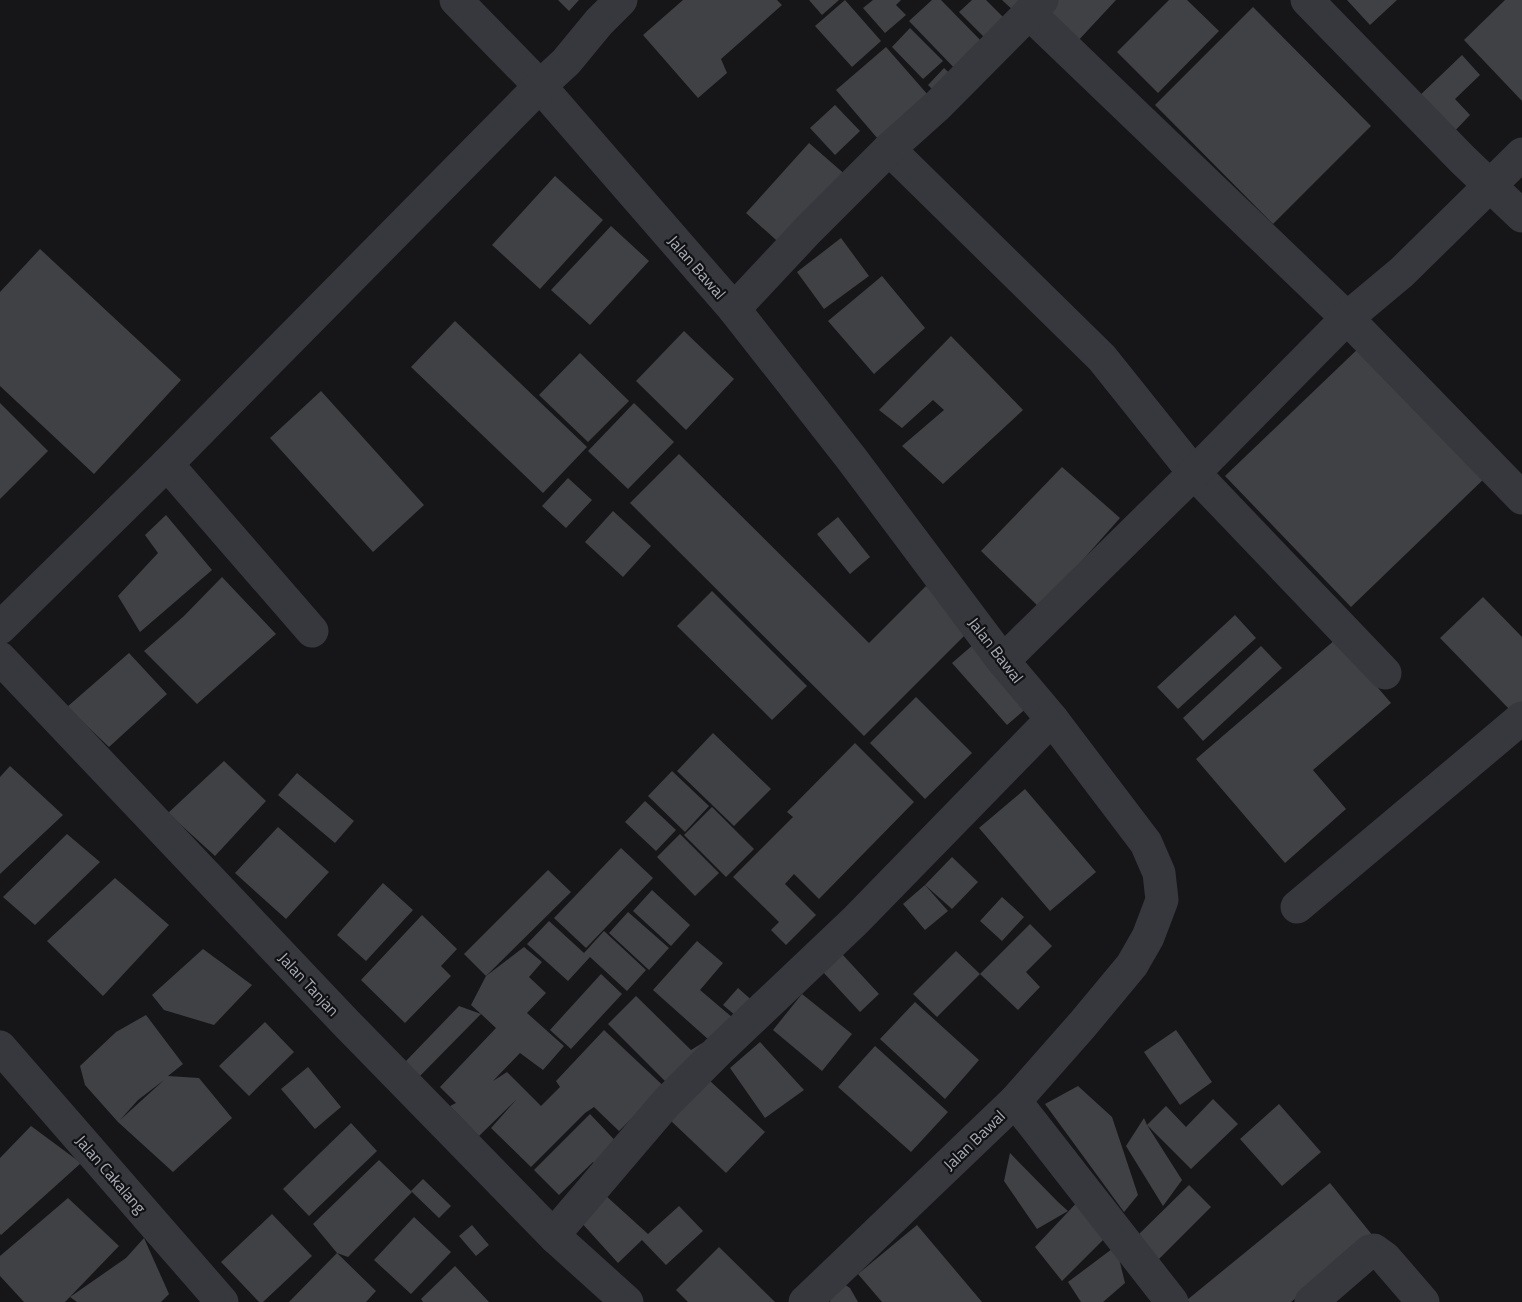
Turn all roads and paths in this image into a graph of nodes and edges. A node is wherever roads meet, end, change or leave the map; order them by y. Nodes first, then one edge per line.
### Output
1 (456, 0) edge
2 (1307, 0) edge
3 (1035, 7) edge
4 (610, 11) edge
5 (540, 86) junction
6 (889, 148) junction
7 (1522, 154) edge
8 (1491, 186) junction
9 (1522, 216) edge
10 (734, 309) junction
11 (1347, 318) junction
12 (167, 464) junction
13 (1194, 473) junction
14 (1522, 498) edge
15 (0, 628) edge
16 (312, 631) dead end
17 (0, 658) edge
18 (1003, 661) junction
19 (1385, 673) dead end
20 (1522, 718) edge
21 (1052, 719) junction
22 (1297, 907) dead end
23 (0, 1047) edge
24 (1015, 1101) junction
25 (555, 1237) junction
26 (222, 1302) edge
27 (627, 1302) edge
28 (805, 1302) edge
29 (1172, 1302) edge
30 (1311, 1302) edge
31 (1423, 1302) edge

1 - 5 street, Jalan Bawal
2 - 8 street
3 - 6 street
3 - 11 street
4 - 5 street
5 - 10 street, Jalan Bawal
5 - 12 street
6 - 10 street
6 - 13 street
7 - 8 street
8 - 9 street
8 - 11 street
10 - 18 street, Jalan Bawal
11 - 13 street
11 - 14 street
12 - 15 street
12 - 16 street
13 - 18 street
13 - 19 street
17 - 25 street, Jalan Tanjan
18 - 21 street, Jalan Bawal
20 - 22 street
21 - 24 street, Jalan Bawal
21 - 25 street
23 - 26 street, Jalan Cakalang
24 - 28 street, Jalan Bawal
24 - 29 street
25 - 27 street, Jalan Tanjan
30 - 31 street

